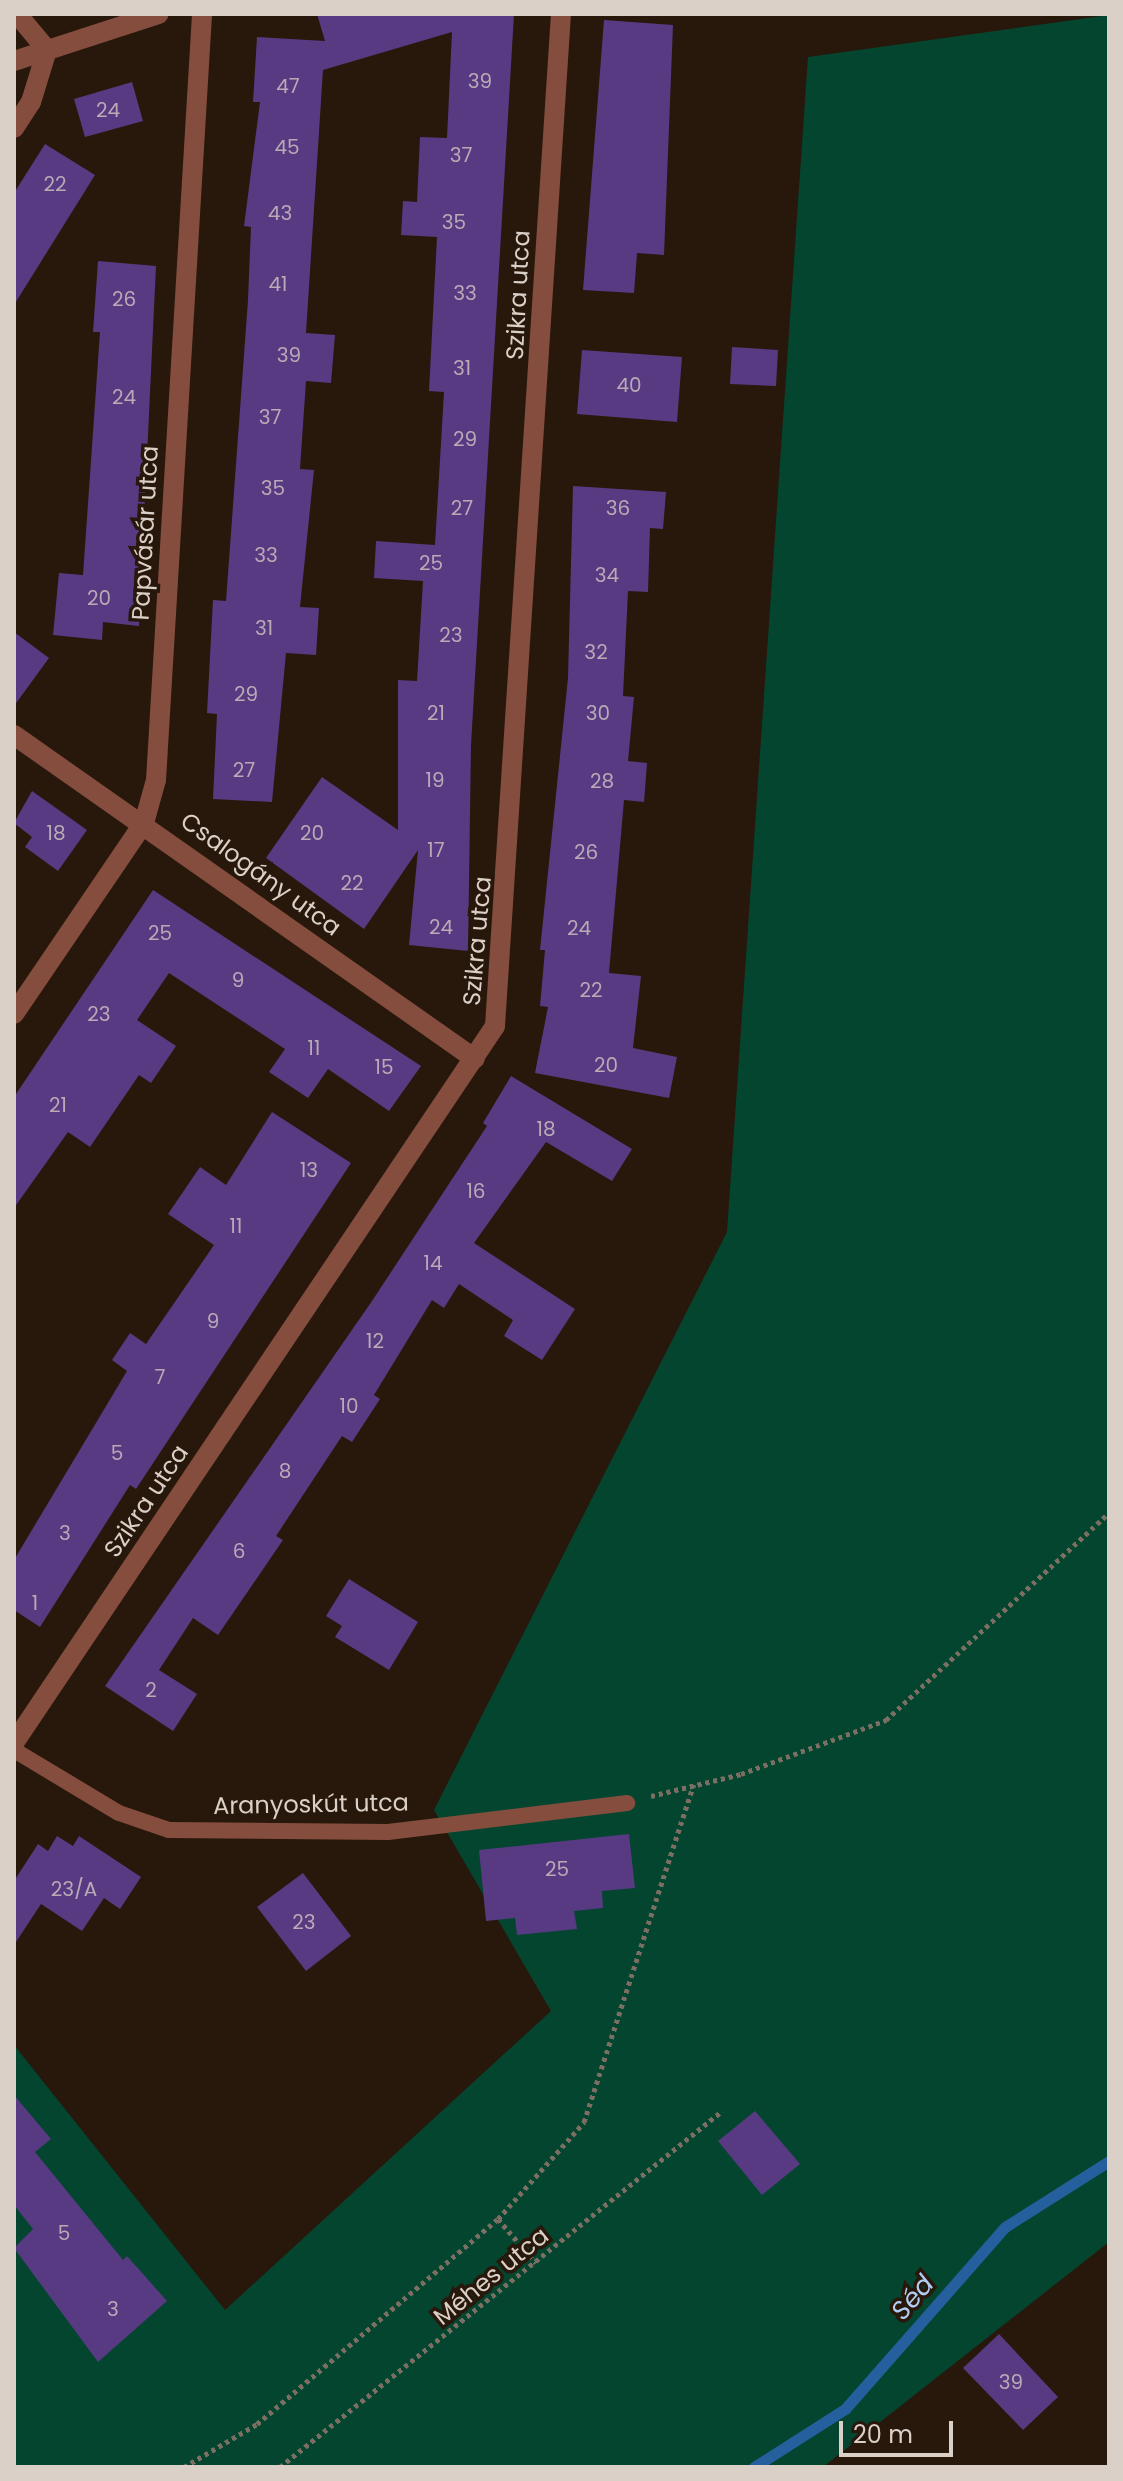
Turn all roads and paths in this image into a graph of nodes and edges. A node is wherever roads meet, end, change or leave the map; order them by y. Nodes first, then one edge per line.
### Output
1 (17, 14) edge
2 (159, 14) edge
3 (202, 14) edge
4 (561, 14) edge
5 (47, 50) junction
6 (14, 61) edge
7 (14, 128) edge
8 (14, 735) edge
9 (144, 823) junction
10 (14, 1014) edge
11 (475, 1059) junction
12 (1109, 1513) edge
13 (17, 1732) edge
14 (14, 1750) edge
15 (694, 1784) junction
16 (627, 1803) joint
17 (722, 2111) dead end
18 (498, 2219) junction
19 (536, 2263) junction
20 (184, 2467) edge
21 (280, 2467) edge

1 - 5 street
2 - 5 street
3 - 9 street, Papvásár utca
4 - 11 street, Szikra utca
5 - 6 street
5 - 7 street
8 - 9 street, Csalogány utca
9 - 10 street, Papvásár utca
9 - 11 street, Csalogány utca
11 - 13 street, Szikra utca
12 - 15 path
14 - 16 lane, Aranyoskút utca
15 - 16 path
15 - 18 path
17 - 19 path, Méhes utca
18 - 19 path
18 - 20 path
19 - 21 path, Méhes utca

